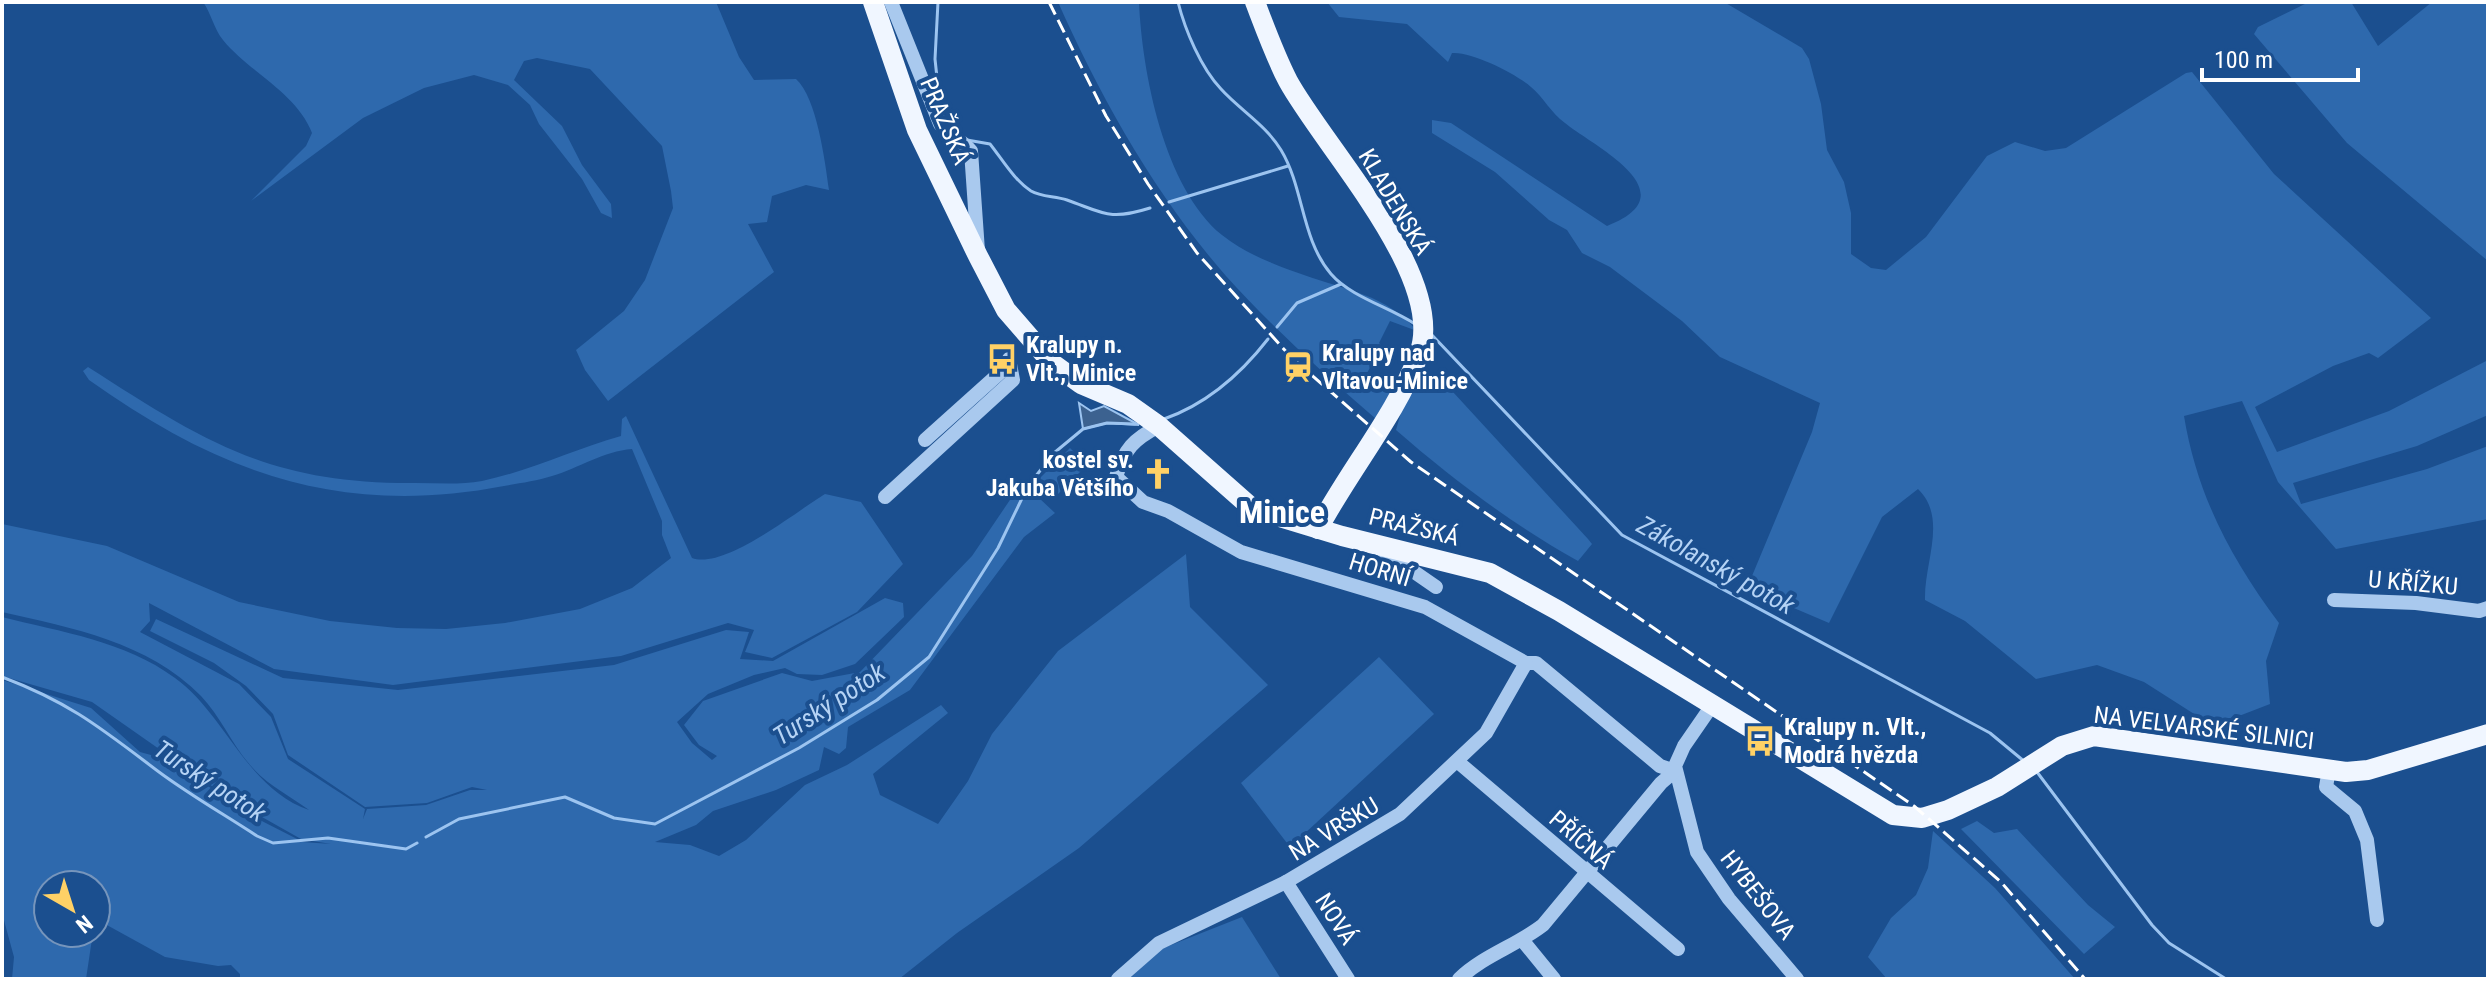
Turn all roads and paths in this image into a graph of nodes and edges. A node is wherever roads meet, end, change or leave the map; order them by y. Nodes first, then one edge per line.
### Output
1 (873, 2) edge
2 (891, 2) edge
3 (1255, 2) edge
4 (978, 256) junction
5 (1159, 426) junction
6 (925, 440) dead end
7 (885, 497) dead end
8 (1318, 529) junction
9 (1375, 544) junction
10 (1436, 587) dead end
11 (2334, 600) dead end
12 (2488, 608) edge
13 (1526, 663) junction
14 (1713, 704) junction
15 (2488, 734) edge
16 (1458, 762) junction
17 (2329, 769) junction
18 (1675, 771) junction
19 (1881, 809) joint
20 (1587, 874) junction
21 (1286, 882) junction
22 (2377, 920) dead end
23 (1523, 941) junction
24 (1678, 949) dead end
25 (1118, 979) edge
26 (1348, 979) edge
27 (1459, 979) edge
28 (1554, 979) edge
29 (1797, 979) edge

1 - 4 main road, PRAŽSKÁ
2 - 4 street, PRAŽSKÁ
3 - 8 main road, KLADENSKÁ
4 - 5 main road, PRAŽSKÁ
5 - 8 main road, PRAŽSKÁ
5 - 13 street, HORNÍ
6 - 7 street
8 - 9 main road, PRAŽSKÁ
9 - 10 street
9 - 14 main road, PRAŽSKÁ
11 - 12 street, U KŘÍŽKU
13 - 16 street, NA VRŠKU
13 - 18 street, HORNÍ
14 - 18 street
14 - 19 main road, PRAŽSKÁ
15 - 17 main road, NA VELVARSKÉ SILNICI
16 - 20 street, PŘÍČNÁ
16 - 21 street, NA VRŠKU
17 - 19 main road, NA VELVARSKÉ SILNICI
17 - 22 street
18 - 20 street
18 - 29 street, HYBEŠOVA
20 - 23 street
20 - 24 street, PŘÍČNÁ
21 - 25 street, NA VRŠKU
21 - 26 street, NOVÁ
23 - 27 street
23 - 28 street

